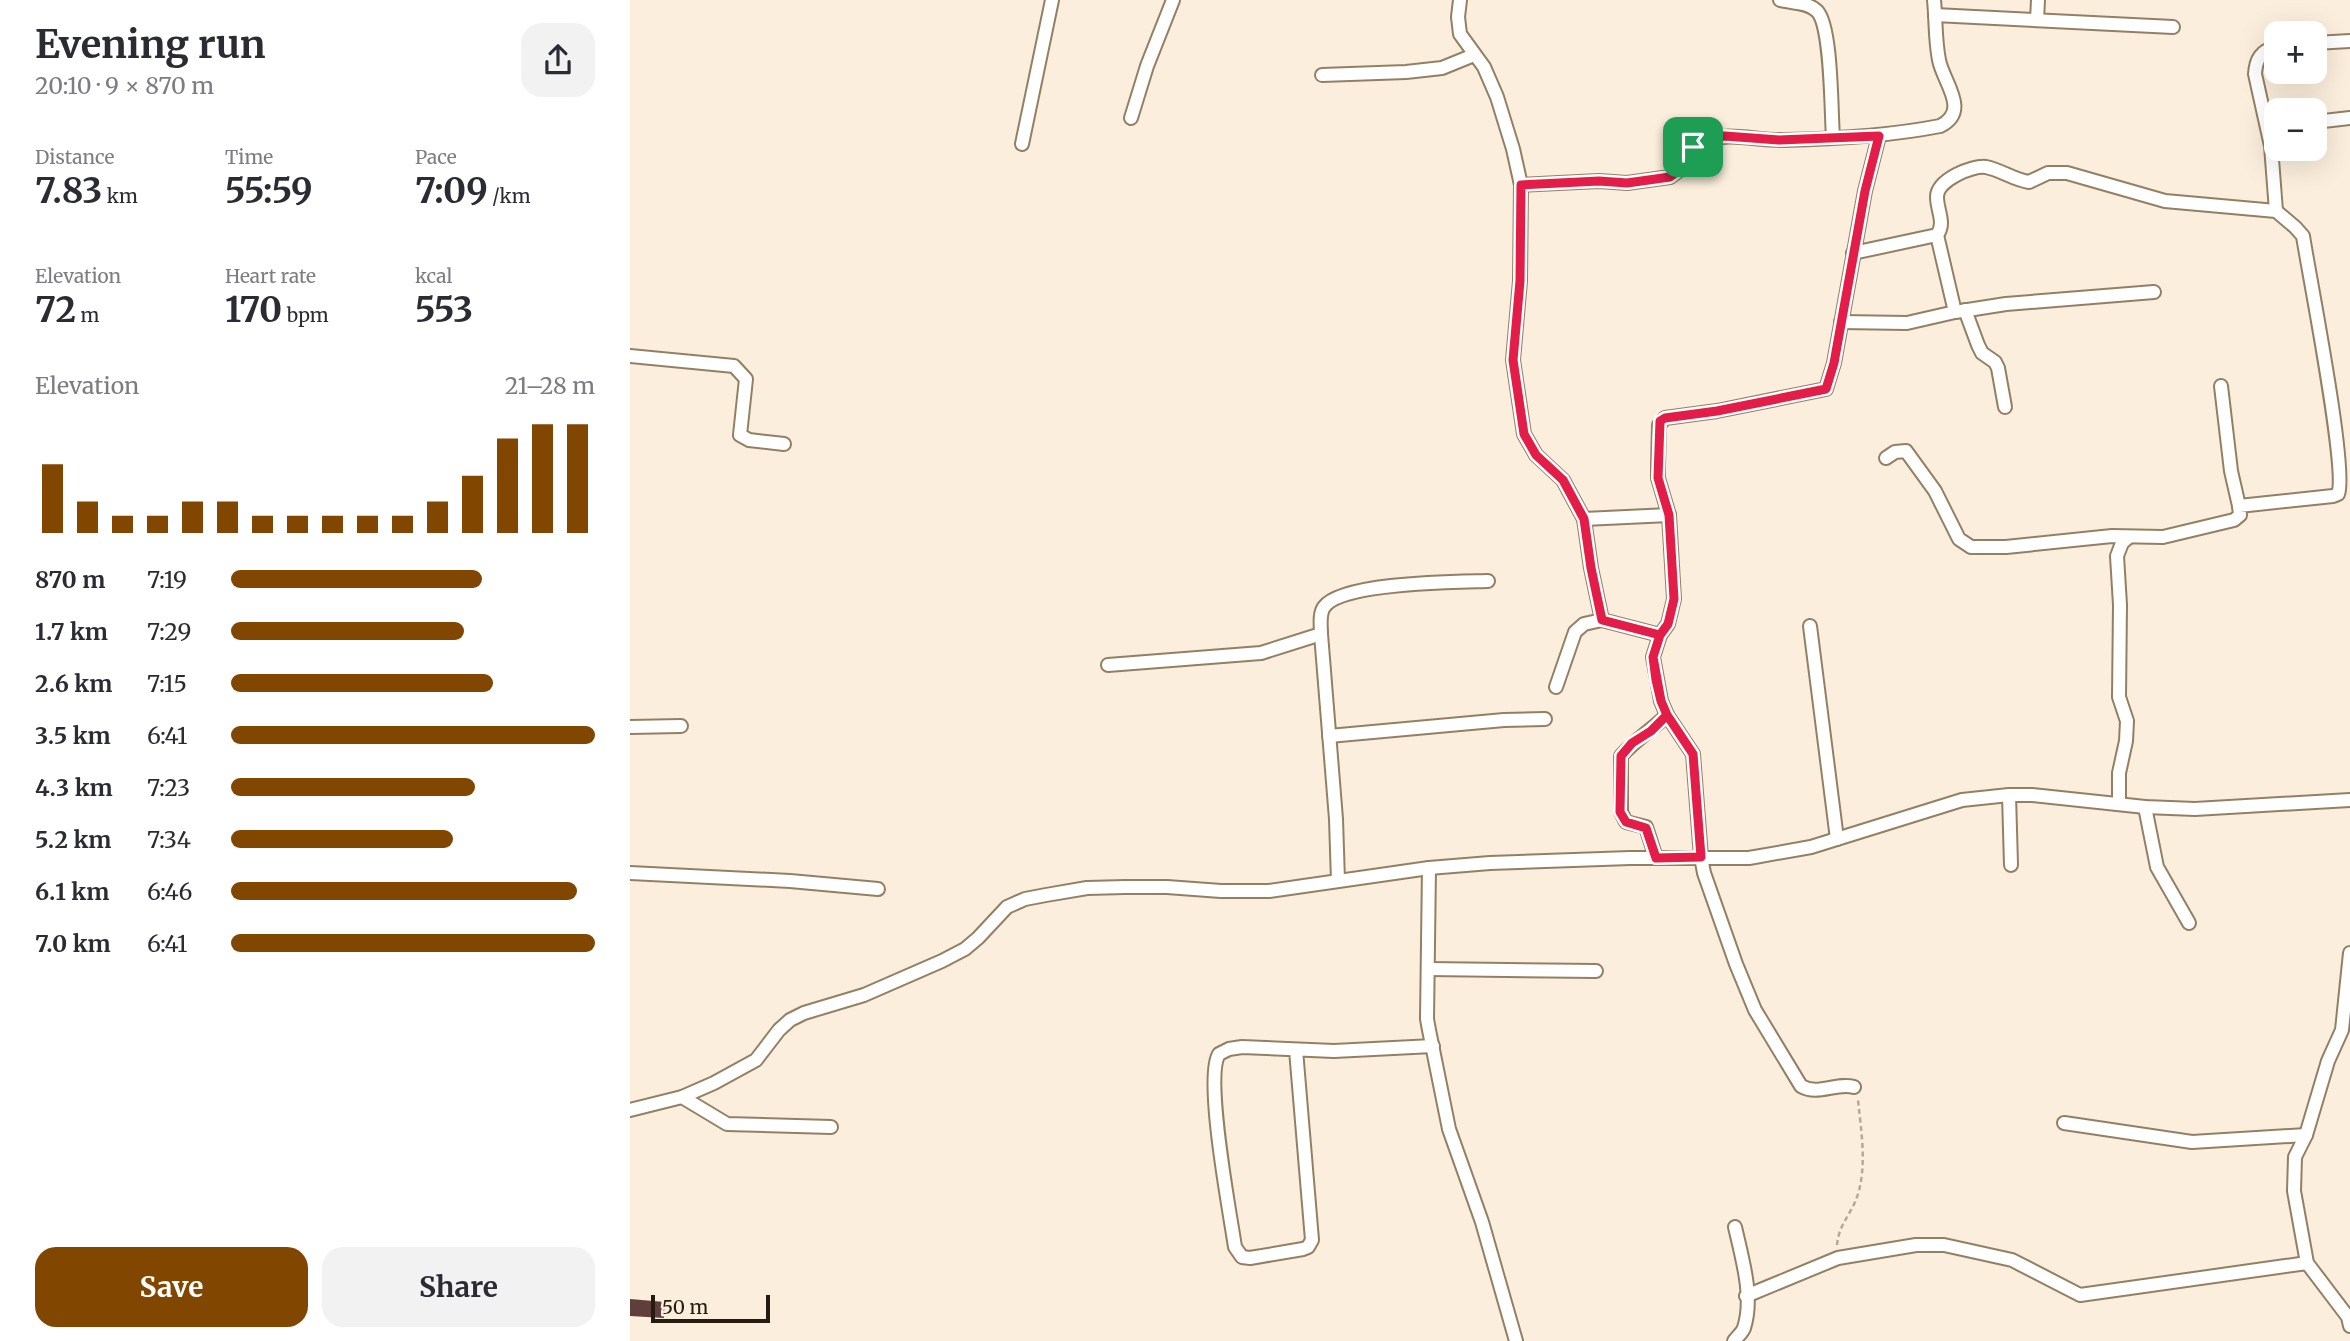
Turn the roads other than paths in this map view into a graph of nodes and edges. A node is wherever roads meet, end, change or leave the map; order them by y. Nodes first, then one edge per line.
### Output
1 (1052, 0) edge
2 (1173, 0) edge
3 (1460, 0) edge
4 (1780, 0) edge
5 (1934, 0) edge
6 (2038, 0) edge
7 (1936, 15) junction
8 (2038, 20) junction
9 (2173, 27) dead end
10 (2350, 41) edge
11 (2327, 42) edge
12 (2264, 54) edge
13 (1474, 55) junction
14 (1321, 75) dead end
15 (2264, 102) edge
16 (1131, 118) dead end
17 (2350, 118) edge
18 (2327, 121) edge
19 (1879, 136) junction
20 (1833, 137) junction
21 (1022, 144) dead end
22 (2274, 161) edge
23 (1521, 185) junction
24 (2276, 211) junction
25 (1937, 235) junction
26 (1853, 253) junction
27 (2154, 292) dead end
28 (1960, 311) junction
29 (1841, 322) junction
30 (630, 356) edge
31 (2221, 386) dead end
32 (2005, 407) dead end
33 (784, 444) dead end
34 (1886, 458) dead end
35 (2344, 458) edge
36 (2239, 506) junction
37 (1669, 515) junction
38 (1584, 519) junction
39 (2129, 537) junction
40 (1488, 581) dead end
41 (1602, 620) junction
42 (1810, 626) dead end
43 (1321, 634) junction
44 (1660, 635) junction
45 (1108, 665) dead end
46 (1556, 687) dead end
47 (1667, 715) junction
48 (1545, 719) dead end
49 (681, 726) dead end
50 (630, 727) edge
51 (1329, 736) junction
52 (2009, 795) junction
53 (2350, 800) edge
54 (2119, 804) junction
55 (2145, 807) junction
56 (1837, 839) junction
57 (1701, 857) junction
58 (1656, 858) junction
59 (2011, 865) dead end
60 (1429, 868) junction
61 (630, 873) edge
62 (1338, 881) junction
63 (878, 889) dead end
64 (2189, 923) dead end
65 (2350, 953) edge
66 (1428, 969) junction
67 (1596, 971) dead end
68 (1433, 1046) junction
69 (1296, 1050) junction
70 (1854, 1087) road end
71 (682, 1097) junction
72 (630, 1110) edge
73 (2064, 1122) dead end
74 (831, 1127) dead end
75 (2306, 1135) junction
76 (1735, 1227) dead end
77 (2307, 1263) junction
78 (1746, 1296) junction
79 (2350, 1326) edge
80 (1515, 1341) edge
81 (1734, 1341) edge

1 - 21 street
2 - 16 street
3 - 13 street
4 - 20 street
5 - 7 street
6 - 8 street
7 - 8 street
7 - 19 street
8 - 9 street
10 - 11 street
12 - 15 street
13 - 14 street
13 - 23 street
17 - 18 street
19 - 20 street
19 - 26 street
20 - 23 street
22 - 24 street
23 - 38 street
24 - 25 street
24 - 35 street
25 - 26 street
25 - 28 street
26 - 29 street
27 - 28 street
28 - 29 street
28 - 32 street
29 - 37 street
30 - 33 street
31 - 36 street
34 - 39 street
35 - 36 street
36 - 39 street
37 - 38 street
37 - 44 street
38 - 41 street
39 - 54 street
40 - 43 street
41 - 44 street
41 - 46 street
42 - 56 street
43 - 45 street
43 - 51 street
44 - 47 street
47 - 57 street
47 - 58 street
48 - 51 street
49 - 50 street
51 - 62 street
52 - 54 street
52 - 56 street
52 - 59 street
53 - 55 street
54 - 55 street
55 - 64 street
56 - 57 street
57 - 58 street
57 - 70 street
58 - 60 street
60 - 62 street
60 - 66 street
61 - 63 street
62 - 71 street
65 - 75 street
66 - 67 street
66 - 68 street
68 - 69 street
68 - 80 street
69 - 69 street
71 - 72 street
71 - 74 street
73 - 75 street
75 - 77 street
76 - 78 street
77 - 78 street
77 - 79 street
78 - 81 street

